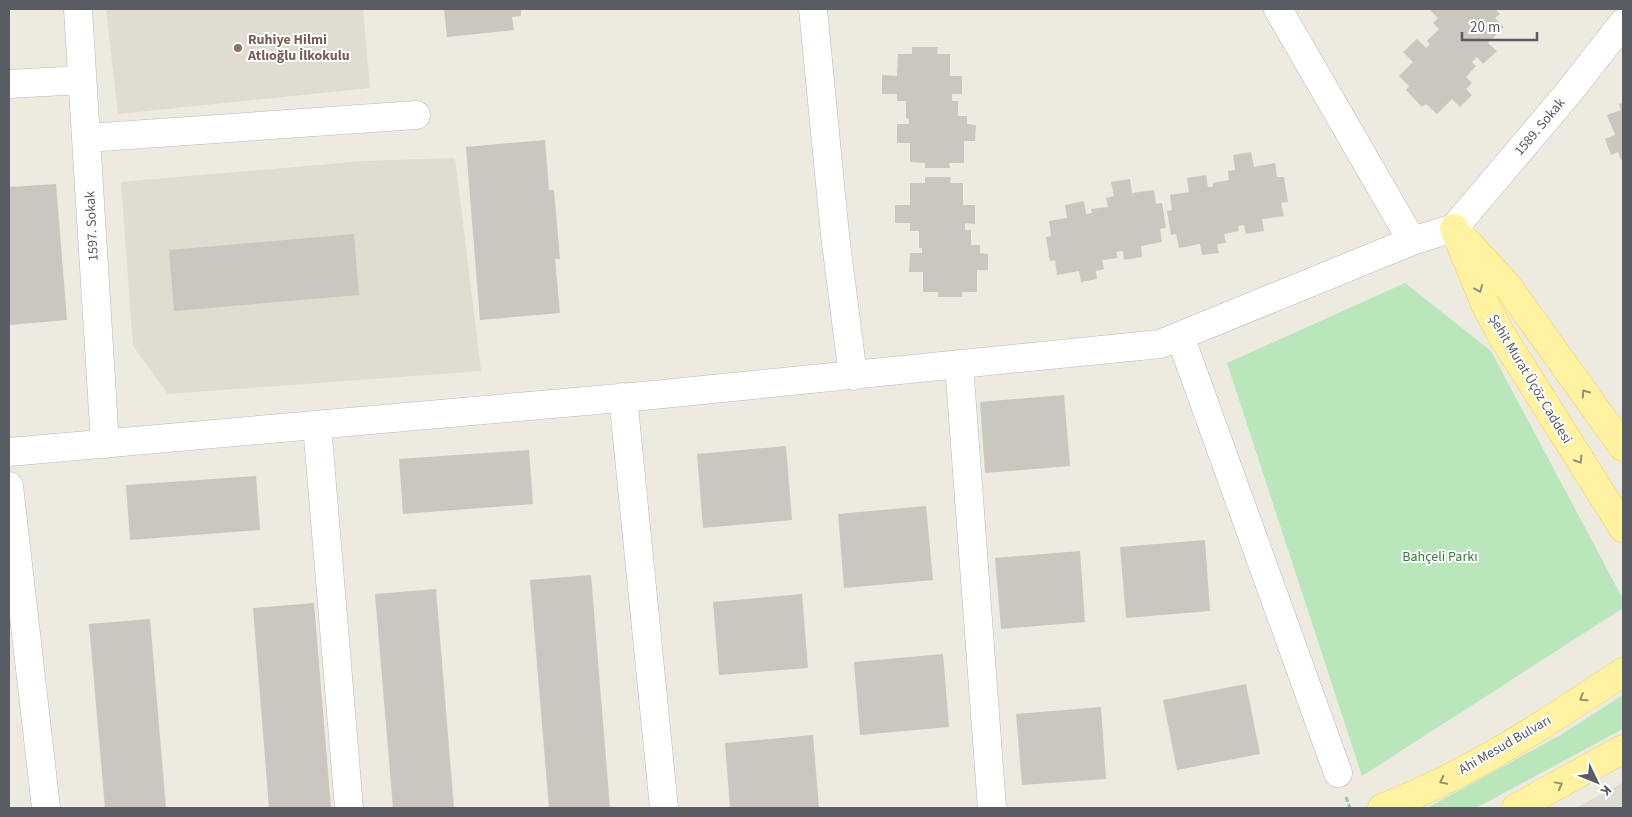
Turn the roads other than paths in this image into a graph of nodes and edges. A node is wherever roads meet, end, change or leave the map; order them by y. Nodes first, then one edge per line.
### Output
1 (78, 9) edge
2 (813, 9) edge
3 (1278, 9) edge
4 (1623, 23) edge
5 (82, 80) junction
6 (9, 84) edge
7 (416, 115) dead end
8 (87, 138) junction
9 (1454, 228) junction
10 (1412, 241) junction
11 (1180, 336) junction
12 (959, 364) junction
13 (853, 376) junction
14 (623, 398) junction
15 (317, 425) junction
16 (105, 444) junction
17 (1623, 447) edge
18 (9, 452) edge
19 (9, 486) edge
20 (1623, 528) edge
21 (1623, 672) edge
22 (1623, 749) edge
23 (1338, 773) dead end
24 (46, 808) edge
25 (349, 808) edge
26 (664, 808) edge
27 (992, 808) edge
28 (1382, 808) edge
29 (1516, 808) edge

1 - 5 street, 1597. Sokak
2 - 13 street
3 - 10 street
4 - 9 street, 1589. Sokak
5 - 6 street
5 - 8 street, 1597. Sokak
7 - 8 street
8 - 16 street, 1597. Sokak
9 - 10 street
17 -> 9 main road
9 -> 20 main road, Şehit Murat Üçöz Caddesi
10 - 11 street
11 - 12 street
11 - 23 street
12 - 13 street
12 - 27 street
13 - 14 street
14 - 15 street
14 - 26 street
15 - 16 street
15 - 25 street
16 - 18 street
19 - 24 street
21 -> 28 main road, Ahi Mesud Bulvarı
29 -> 22 main road

